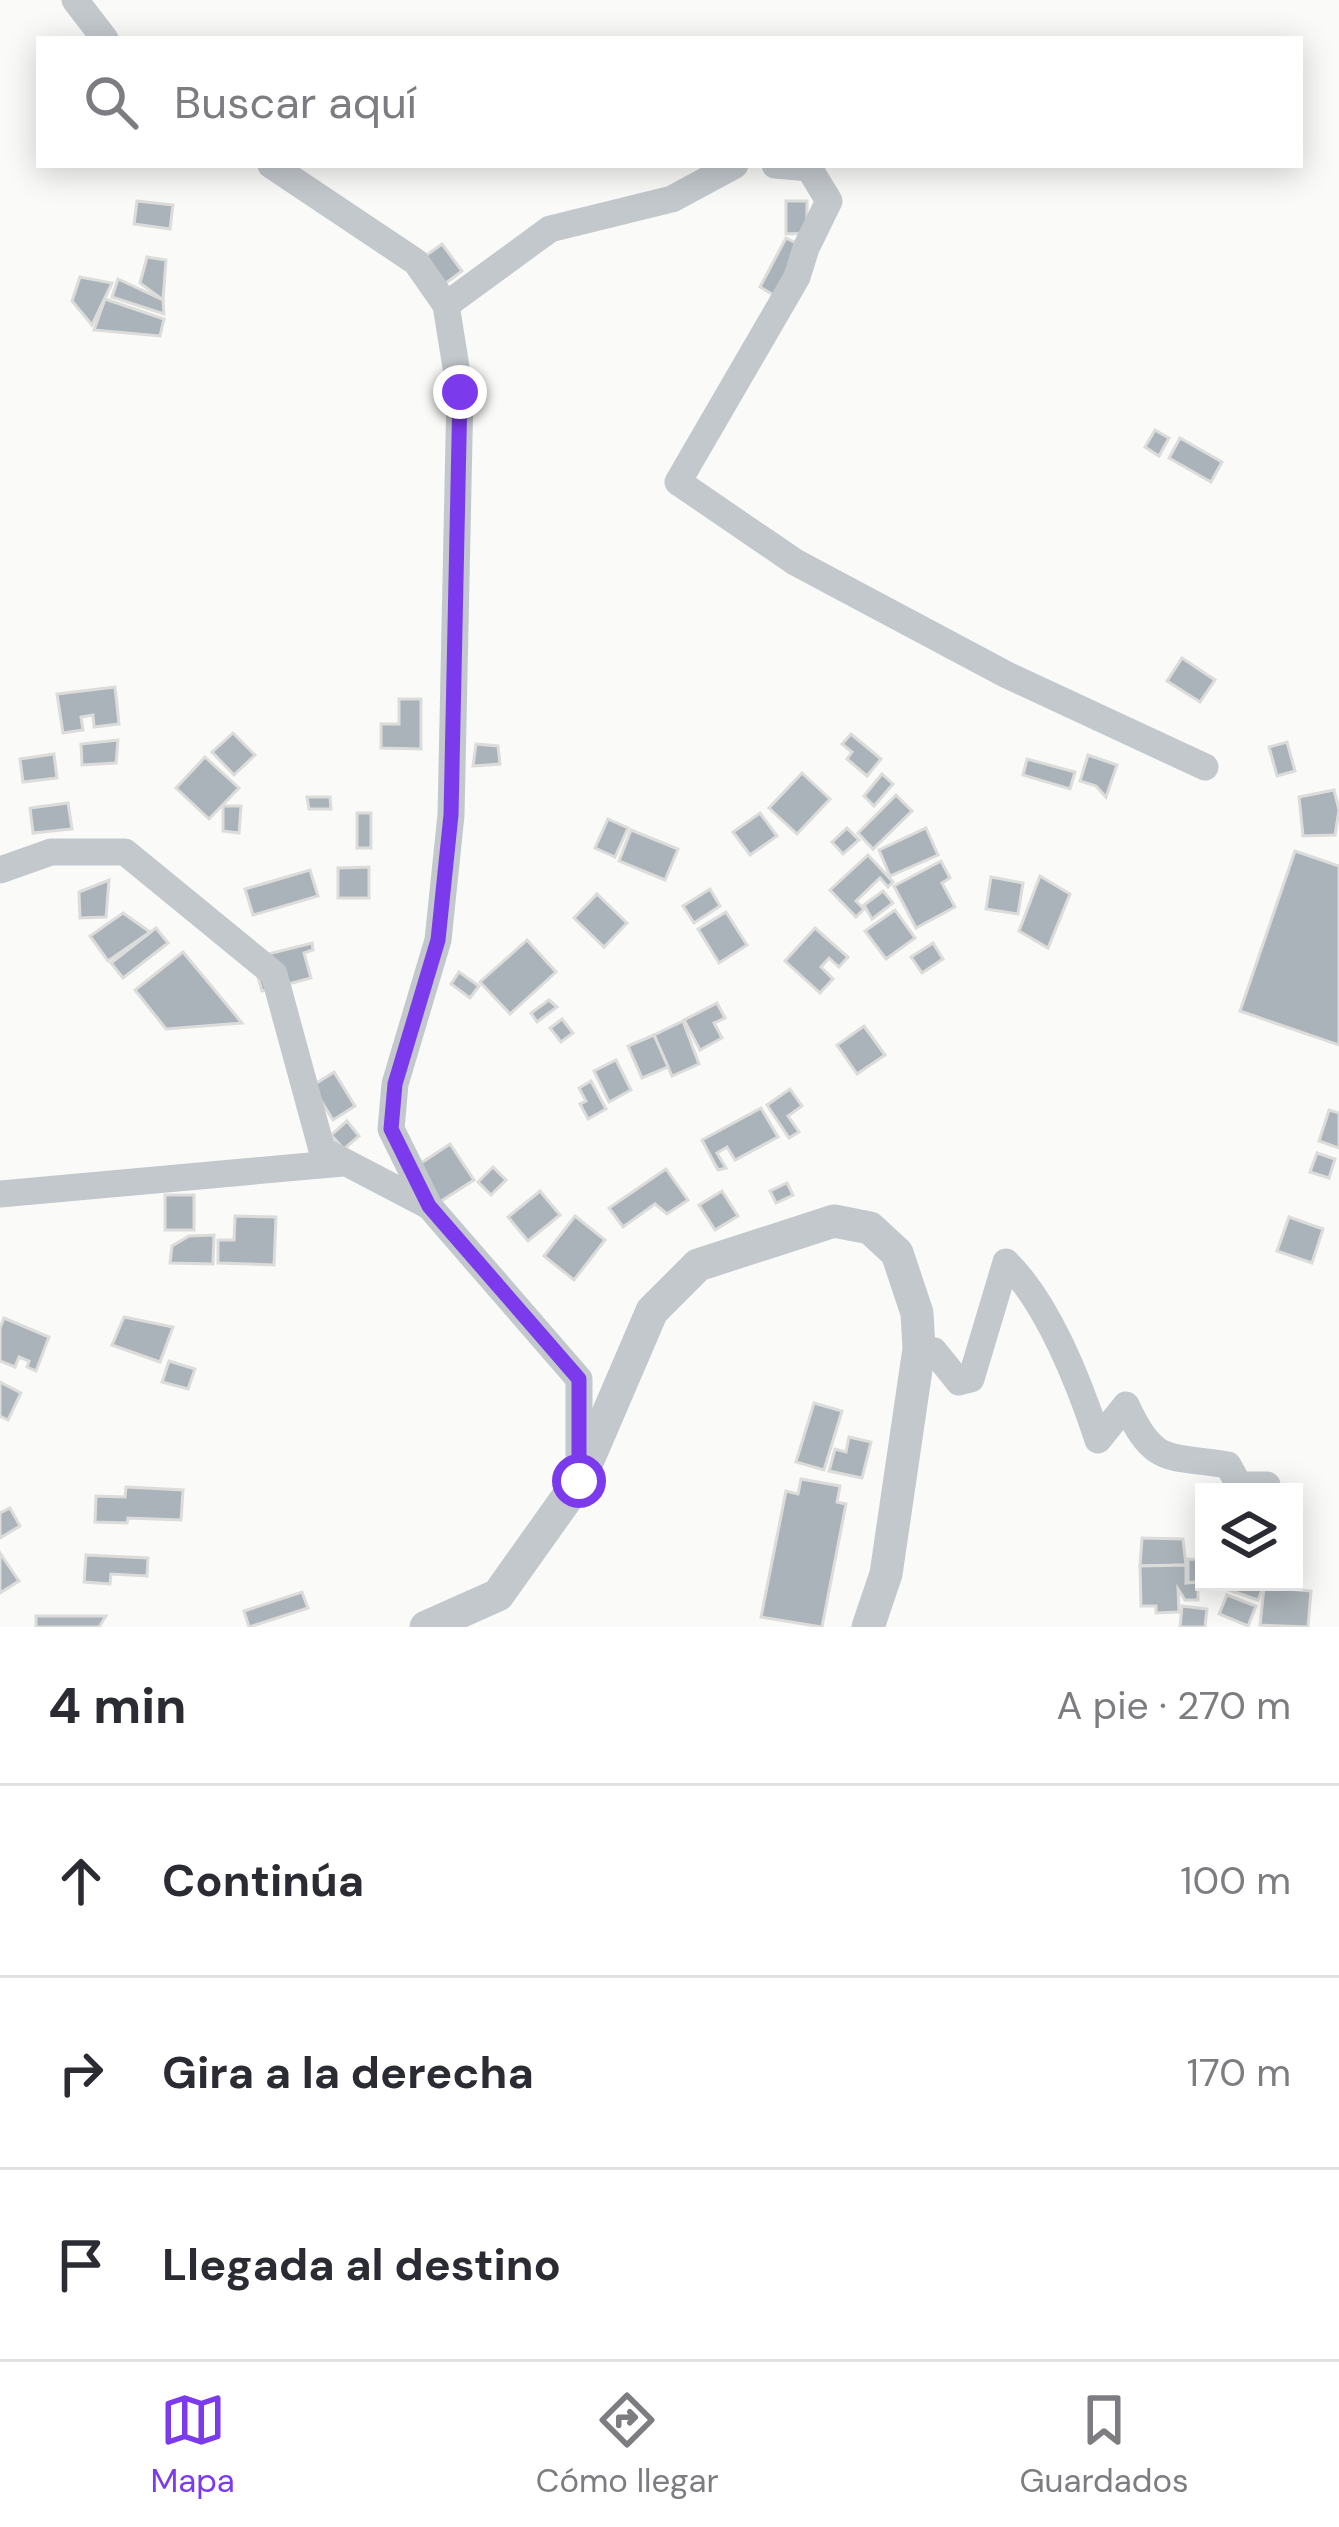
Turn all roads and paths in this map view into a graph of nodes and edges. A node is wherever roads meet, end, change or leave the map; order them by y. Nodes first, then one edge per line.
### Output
1 (75, 0) edge
2 (103, 36) edge
3 (275, 168) edge
4 (729, 168) edge
5 (809, 168) edge
6 (446, 305) junction
7 (1205, 766) dead end
8 (0, 870) edge
9 (343, 1163) junction
10 (0, 1194) edge
11 (429, 1206) junction
12 (919, 1349) junction
13 (579, 1481) junction
14 (1238, 1483) edge
15 (426, 1627) edge
16 (868, 1627) edge

1 - 2 street
3 - 6 street
4 - 6 street
5 - 7 street
6 - 11 street
8 - 9 street
9 - 10 street
9 - 11 street
11 - 13 street
12 - 13 street
12 - 14 street
12 - 16 street
13 - 15 street

